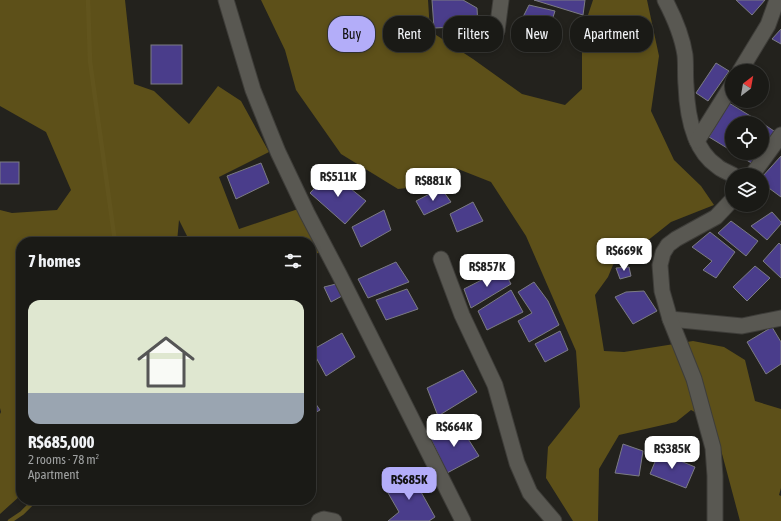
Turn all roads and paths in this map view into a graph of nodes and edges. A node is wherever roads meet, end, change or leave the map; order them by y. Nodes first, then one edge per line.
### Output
1 (226, 0) edge
2 (501, 0) edge
3 (665, 0) edge
4 (778, 0) edge
5 (498, 16) edge
6 (744, 64) edge
7 (725, 96) edge
8 (781, 135) edge
9 (697, 140) junction
10 (757, 168) edge
11 (725, 171) edge
12 (725, 207) edge
13 (441, 259) dead end
14 (781, 318) edge
15 (670, 319) junction
16 (319, 521) edge
17 (334, 521) edge
18 (464, 521) edge
19 (554, 521) edge
20 (715, 521) edge

1 - 18 street
2 - 5 street
3 - 9 street
4 - 6 street
7 - 9 street
8 - 10 street
9 - 11 street
12 - 15 street
13 - 19 street
14 - 15 street
15 - 20 street
16 - 17 street

